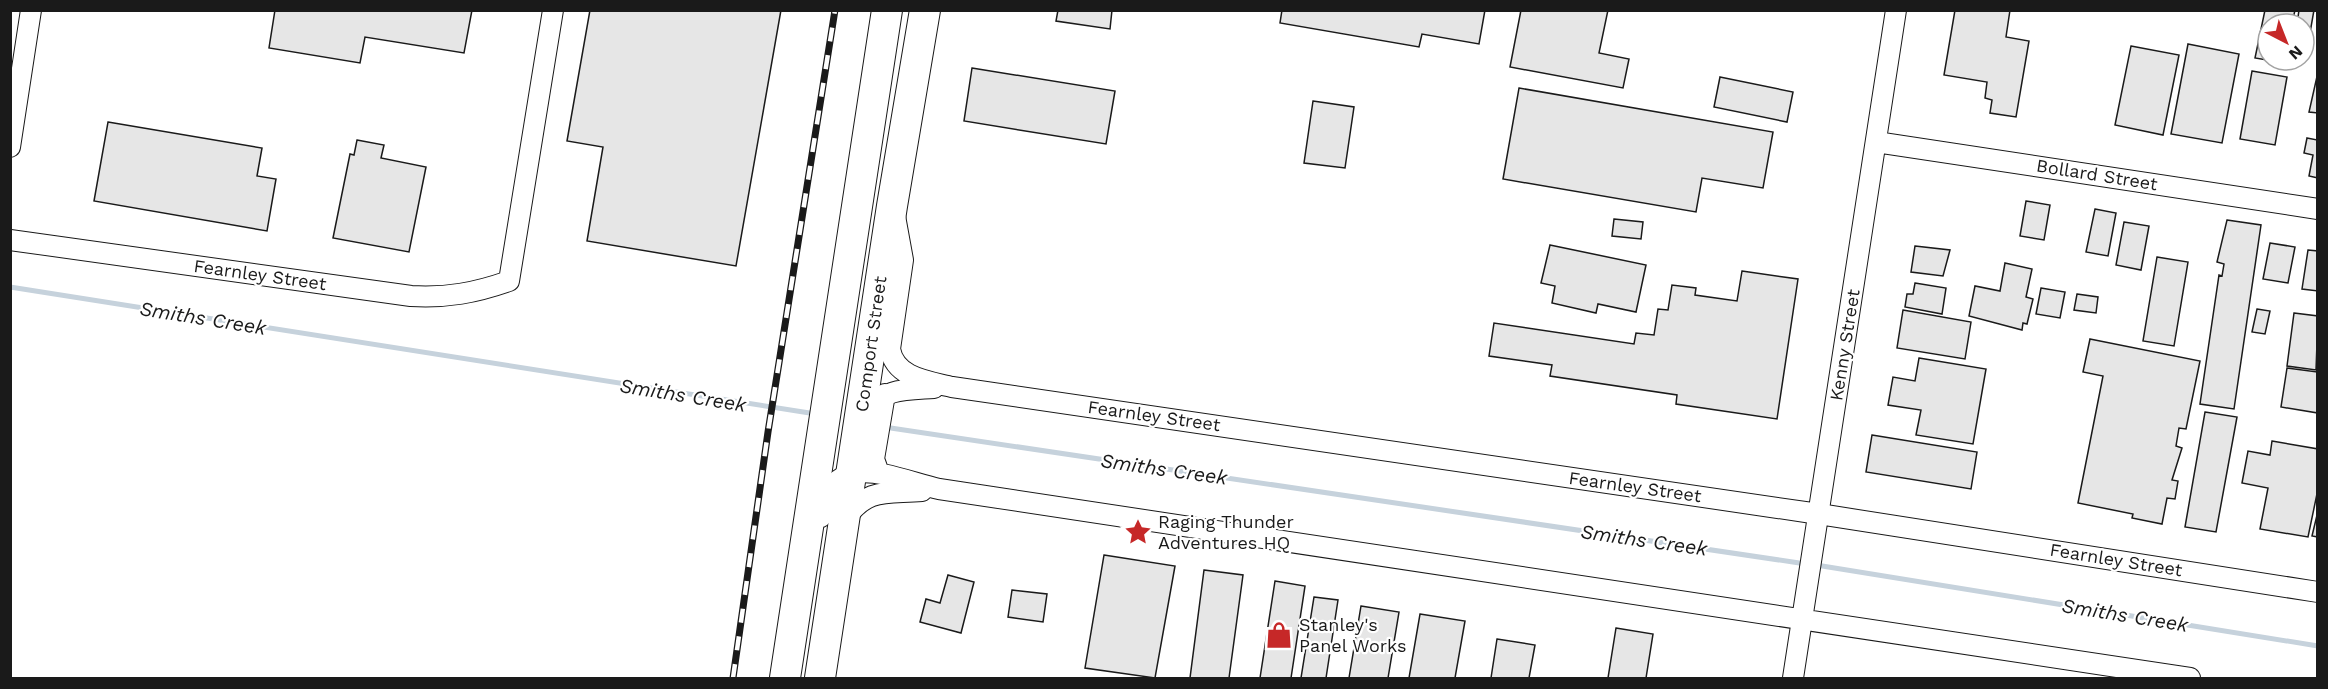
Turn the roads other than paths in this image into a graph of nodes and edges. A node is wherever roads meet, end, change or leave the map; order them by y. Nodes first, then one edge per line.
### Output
1 (31, 10) edge
2 (553, 10) edge
3 (887, 10) edge
4 (925, 10) edge
5 (1896, 10) edge
6 (1876, 142) junction
7 (10, 147) edge
8 (892, 206) junction
9 (2318, 209) edge
10 (10, 240) edge
11 (952, 387) junction
12 (872, 400) junction
13 (862, 463) junction
14 (939, 489) junction
15 (1819, 514) junction
16 (844, 520) junction
17 (2318, 592) edge
18 (1802, 620) junction
19 (786, 670) edge
20 (820, 678) edge
21 (1793, 678) edge
22 (2190, 678) edge

1 - 7 street
2 - 10 street, Fearnley Street
3 - 19 highway, Comport Street
4 - 8 highway, Comport Street
5 - 6 street, Kenny Street
6 - 9 street, Bollard Street
6 - 15 street, Kenny Street
8 - 11 street, Fearnley Street
8 - 12 highway, Comport Street
11 - 12 street, Fearnley Street
11 - 15 street, Fearnley Street
12 - 13 highway, Comport Street
13 - 14 street
13 - 16 highway, Comport Street
13 - 19 street
14 - 16 street
14 - 18 street
15 - 17 street, Fearnley Street
15 - 18 street, Kenny Street
16 - 20 highway, Comport Street
18 - 21 street, Kenny Street
18 - 22 street

